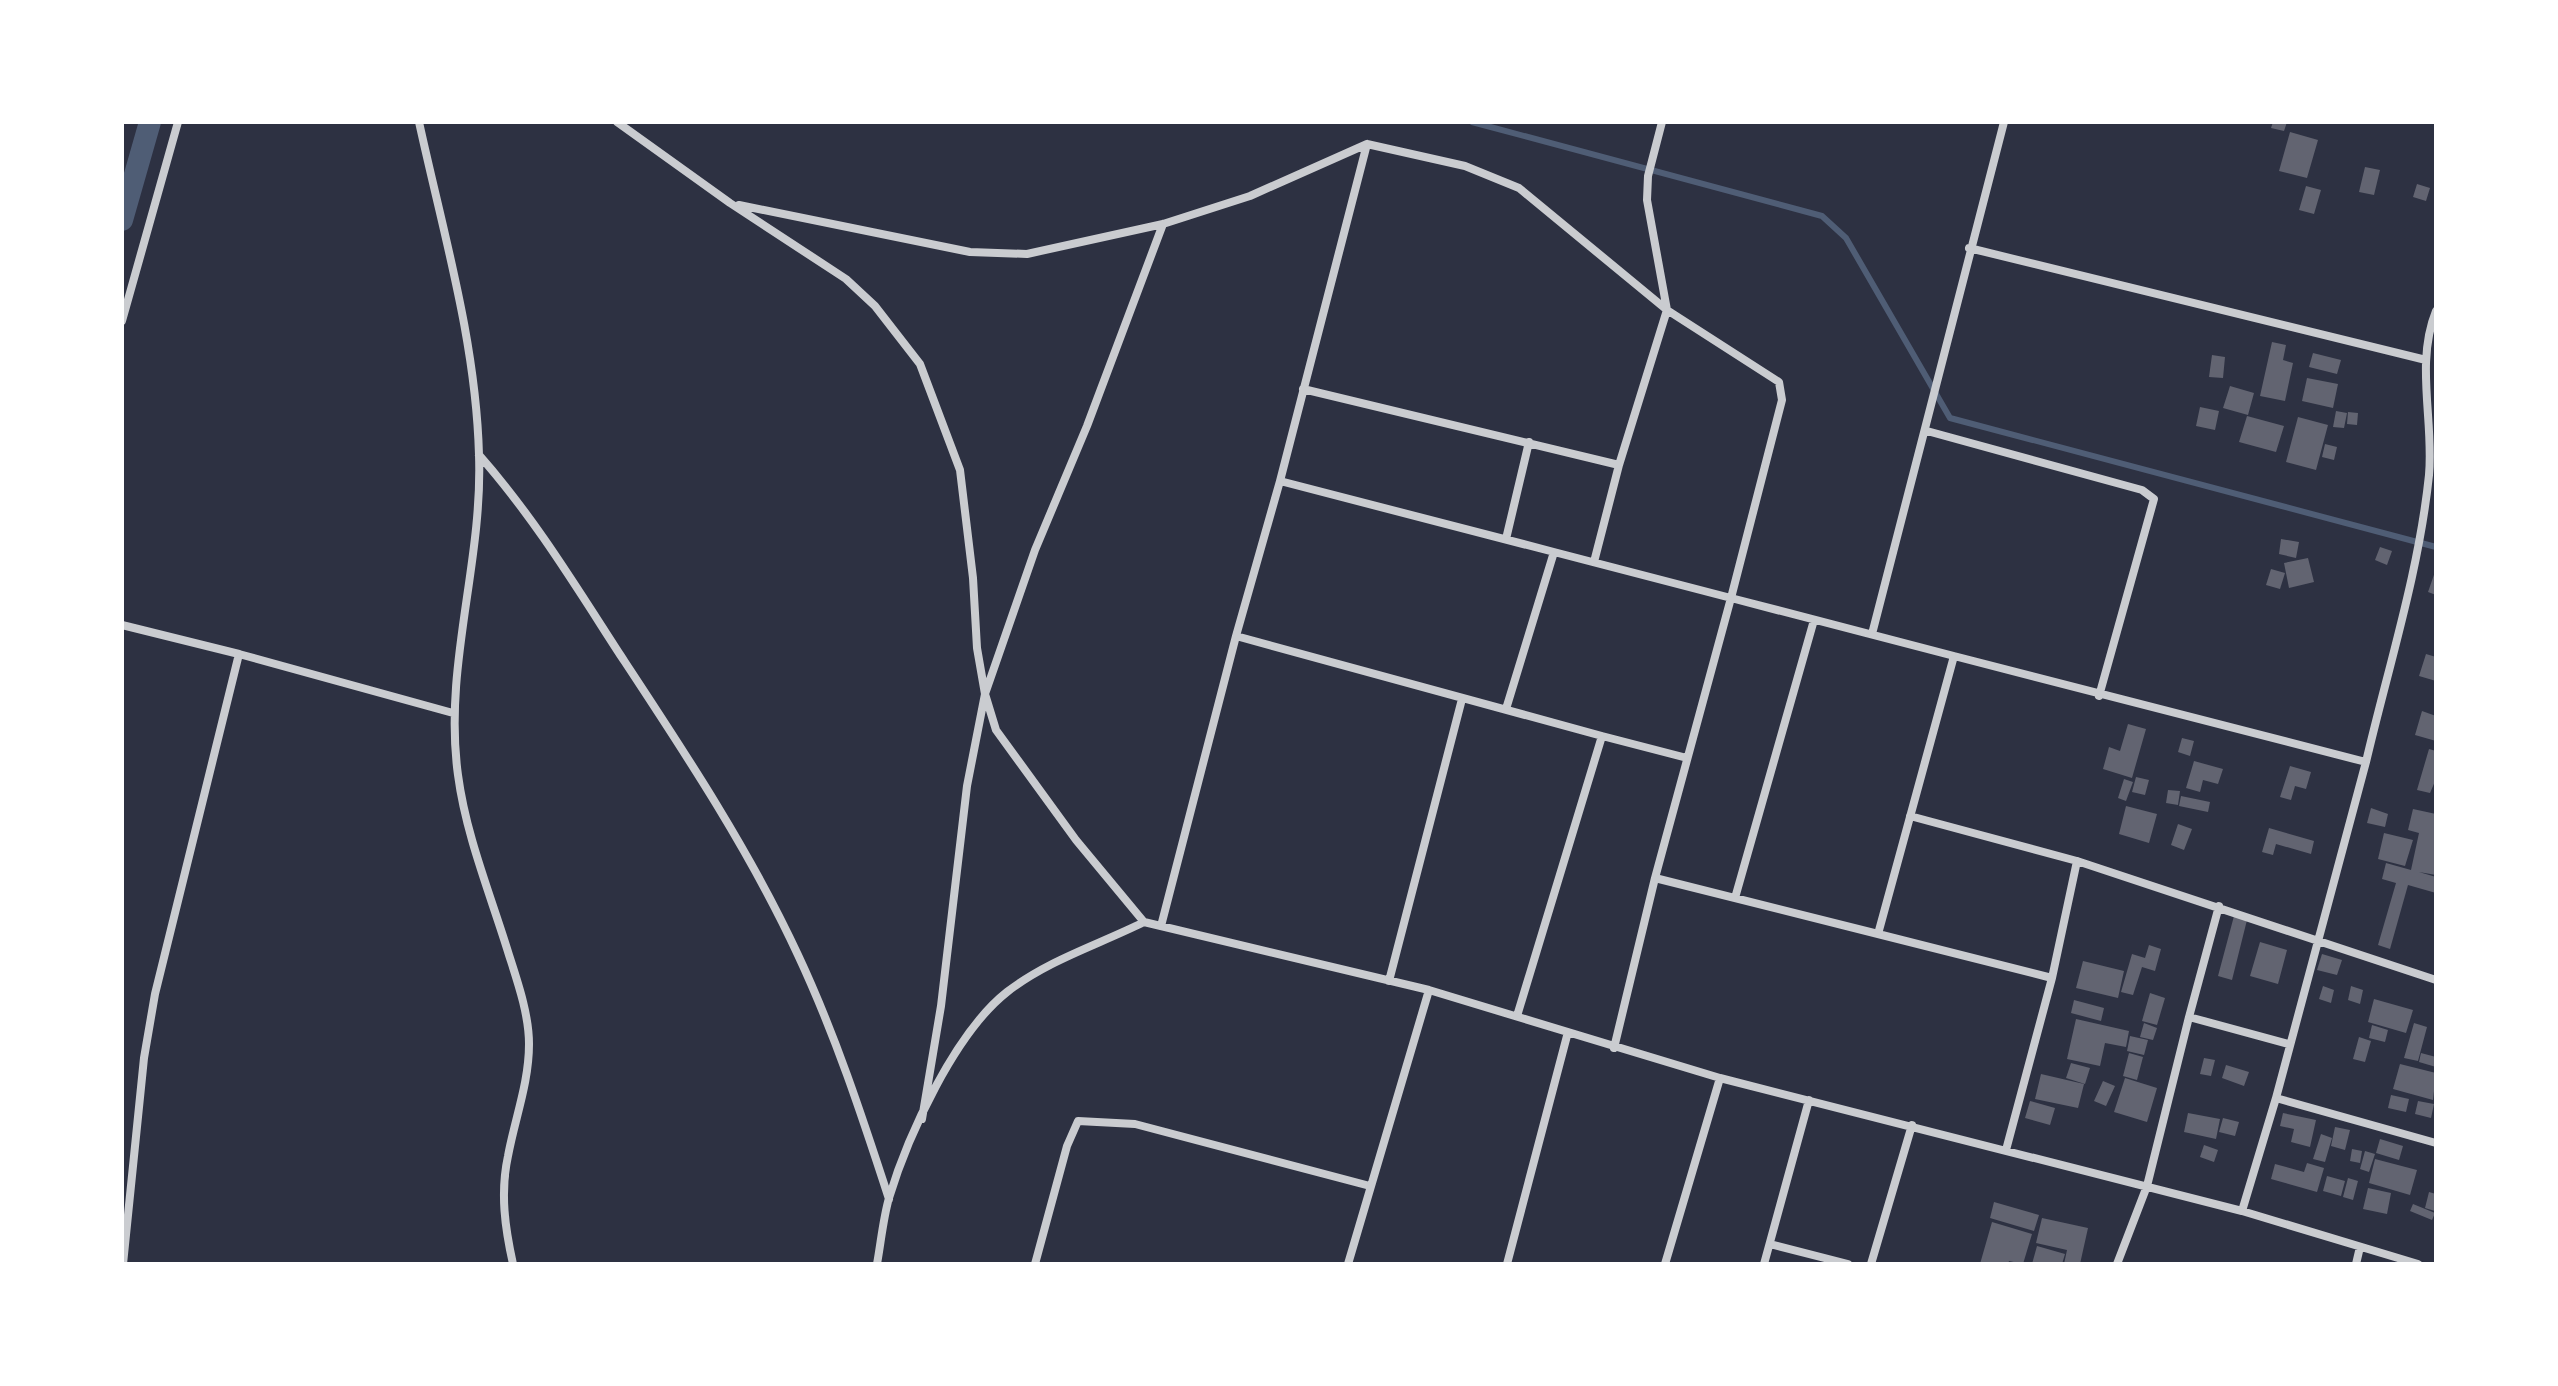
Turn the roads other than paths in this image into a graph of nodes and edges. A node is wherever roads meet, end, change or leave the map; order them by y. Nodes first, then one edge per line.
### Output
1 (178, 122) edge
2 (419, 122) edge
3 (617, 122) edge
4 (1662, 122) edge
5 (2004, 122) edge
6 (1367, 144) junction
7 (730, 203) junction
8 (1163, 224) junction
9 (1969, 248) junction
10 (1667, 310) junction
11 (2436, 311) edge
12 (122, 321) edge
13 (2426, 360) junction
14 (1303, 389) junction
15 (1927, 431) junction
16 (1529, 442) junction
17 (479, 455) junction
18 (1619, 465) junction
19 (2433, 472) edge
20 (1280, 481) junction
21 (1506, 539) junction
22 (1554, 552) junction
23 (1594, 562) junction
24 (1731, 598) junction
25 (1814, 620) junction
26 (122, 625) edge
27 (1872, 634) junction
28 (1236, 636) junction
29 (239, 654) junction
30 (1954, 656) junction
31 (985, 694) junction
32 (2099, 696) junction
33 (1462, 699) junction
34 (1506, 709) junction
35 (453, 713) junction
36 (1602, 736) junction
37 (1687, 758) junction
38 (2366, 762) junction
39 (1910, 816) junction
40 (2077, 861) junction
41 (1655, 878) junction
42 (1735, 898) junction
43 (2219, 906) junction
44 (1144, 922) junction
45 (1161, 926) junction
46 (1878, 934) junction
47 (2319, 940) junction
48 (2052, 978) junction
49 (2436, 980) edge
50 (1389, 981) junction
51 (1429, 990) junction
52 (1517, 1016) junction
53 (2189, 1017) junction
54 (1568, 1032) junction
55 (2288, 1044) junction
56 (1614, 1048) junction
57 (1720, 1078) junction
58 (2276, 1098) junction
59 (1809, 1100) junction
60 (922, 1119) junction
61 (1912, 1125) junction
62 (2436, 1143) edge
63 (2006, 1150) junction
64 (1370, 1186) junction
65 (2147, 1186) junction
66 (889, 1199) junction
67 (2242, 1211) junction
68 (1770, 1244) junction
69 (2360, 1247) junction
70 (123, 1264) edge
71 (513, 1264) edge
72 (877, 1264) edge
73 (1035, 1264) edge
74 (1348, 1264) edge
75 (1507, 1264) edge
76 (1665, 1264) edge
77 (1764, 1264) edge
78 (1848, 1264) edge
79 (1871, 1264) edge
80 (2117, 1264) edge
81 (2356, 1264) edge
82 (2418, 1264) edge

1 - 12 street
2 - 17 street
3 - 7 street
4 - 10 street
5 - 9 street
6 - 8 street
6 - 10 street
6 - 14 street
7 - 8 street
7 - 31 street
8 - 31 street
9 - 13 street
9 - 15 street
10 - 18 street
10 - 24 street
11 - 13 street
13 - 19 street
14 - 16 street
14 - 20 street
15 - 27 street
15 - 32 street
16 - 18 street
16 - 21 street
17 - 35 street
17 - 66 street
18 - 23 street
19 - 38 street
20 - 21 street
20 - 28 street
21 - 22 street
22 - 23 street
22 - 34 street
23 - 24 street
24 - 25 street
24 - 37 street
25 - 27 street
25 - 42 street
26 - 29 street
27 - 30 street
28 - 33 street
28 - 45 street
29 - 35 street
29 - 70 street
30 - 32 street
30 - 39 street
31 - 44 street
31 - 60 street
32 - 38 street
33 - 34 street
33 - 50 street
34 - 36 street
35 - 71 street
36 - 37 street
36 - 52 street
37 - 41 street
38 - 47 street
39 - 40 street
39 - 46 street
40 - 43 street
40 - 48 street
41 - 42 street
41 - 56 street
42 - 46 street
43 - 47 street
43 - 53 street
44 - 45 street
44 - 60 street
45 - 50 street
46 - 48 street
47 - 49 street
47 - 55 street
48 - 63 street
50 - 51 street
51 - 52 street
51 - 64 street
52 - 54 street
53 - 55 street
53 - 65 street
54 - 56 street
54 - 75 street
55 - 58 street
56 - 57 street
57 - 59 street
57 - 76 street
58 - 62 street
58 - 67 street
59 - 61 street
59 - 68 street
60 - 66 street
61 - 63 street
61 - 79 street
63 - 65 street
64 - 73 street
64 - 74 street
65 - 67 street
65 - 80 street
66 - 72 street
67 - 69 street
68 - 77 street
68 - 78 street
69 - 81 street
69 - 82 street

